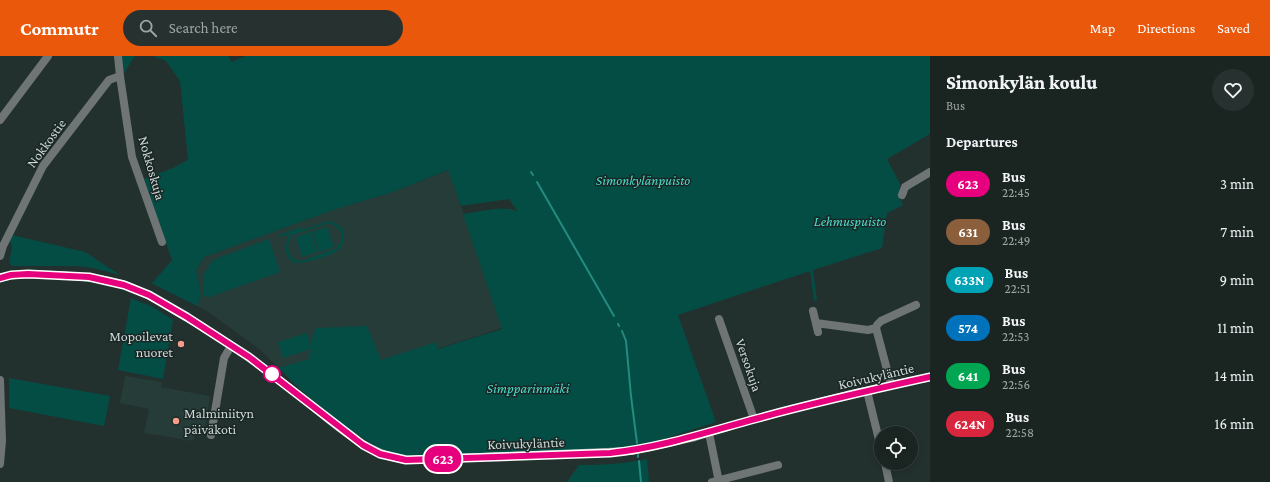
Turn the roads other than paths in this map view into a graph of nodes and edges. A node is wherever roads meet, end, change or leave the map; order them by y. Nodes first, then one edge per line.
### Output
1 (48, 56) edge
2 (118, 56) edge
3 (120, 76) junction
4 (0, 120) edge
5 (930, 172) edge
6 (902, 195) dead end
7 (162, 242) dead end
8 (0, 256) edge
9 (0, 278) edge
10 (916, 305) dead end
11 (813, 311) dead end
12 (719, 319) dead end
13 (816, 323) junction
14 (876, 328) junction
15 (818, 332) dead end
16 (231, 346) junction
17 (930, 377) edge
18 (0, 380) edge
19 (891, 385) junction
20 (867, 391) junction
21 (754, 419) junction
22 (876, 426) edge
23 (709, 433) junction
24 (211, 435) dead end
25 (0, 464) edge
26 (778, 465) dead end
27 (886, 470) edge
28 (716, 481) edge
29 (889, 482) edge

1 - 4 street
2 - 3 street
3 - 7 street, Nokkoskuja
3 - 8 street, Nokkostie
5 - 6 street
9 - 16 main road, Koivukyläntie
10 - 14 street
11 - 13 street
12 - 21 street, Versokuja
13 - 14 street
13 - 15 street
14 - 19 street
16 - 23 main road, Koivukyläntie
16 - 24 street
17 - 19 main road, Koivukyläntie
18 - 25 street
19 - 20 main road, Koivukyläntie
20 - 21 main road, Koivukyläntie
20 - 22 street
21 - 23 main road, Koivukyläntie
23 - 28 street
26 - 28 street
27 - 29 street

